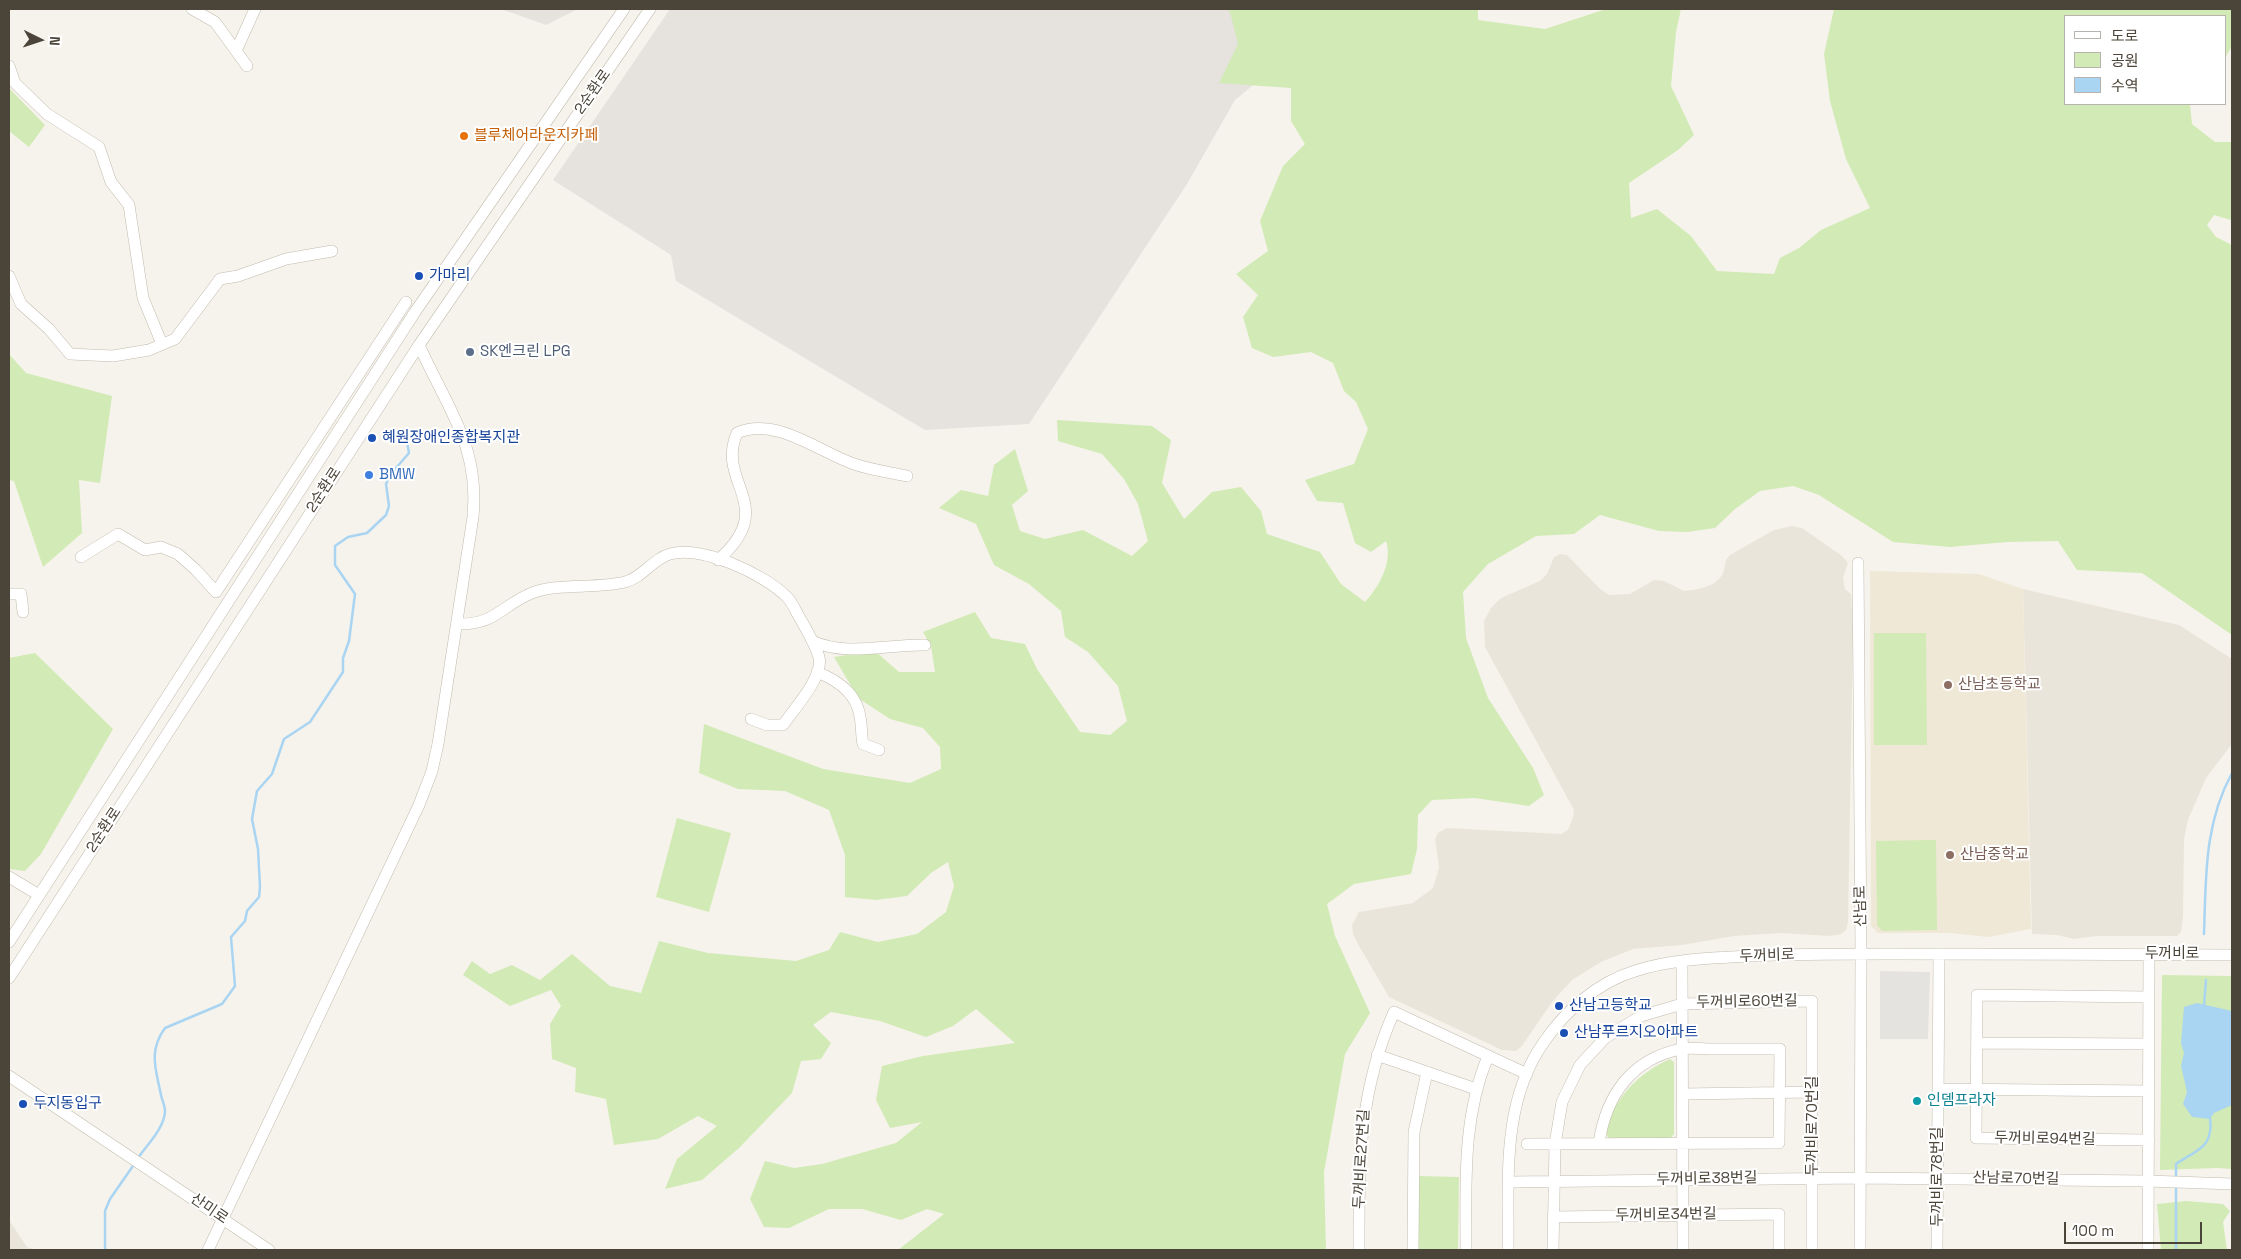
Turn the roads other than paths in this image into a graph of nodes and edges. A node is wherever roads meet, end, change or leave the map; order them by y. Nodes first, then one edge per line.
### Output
1 (192, 9) edge
2 (255, 9) edge
3 (624, 9) edge
4 (650, 9) edge
5 (236, 51) junction
6 (9, 66) edge
7 (247, 66) dead end
8 (332, 251) dead end
9 (9, 276) edge
10 (406, 302) dead end
11 (162, 344) junction
12 (419, 345) junction
13 (907, 476) dead end
14 (81, 557) dead end
15 (718, 560) junction
16 (1858, 563) dead end
17 (9, 594) edge
18 (22, 612) dead end
19 (457, 624) junction
20 (812, 641) junction
21 (925, 645) dead end
22 (817, 672) junction
23 (751, 719) dead end
24 (879, 750) dead end
25 (9, 878) edge
26 (39, 895) junction
27 (9, 942) edge
28 (1862, 954) junction
29 (1939, 954) junction
30 (2149, 954) junction
31 (2232, 955) edge
32 (1682, 961) junction
33 (9, 978) edge
34 (2149, 997) junction
35 (1812, 1001) joint
36 (1682, 1004) junction
37 (1977, 1043) junction
38 (2149, 1044) junction
39 (1682, 1049) junction
40 (1377, 1055) junction
41 (1488, 1056) junction
42 (1427, 1072) junction
43 (1527, 1074) junction
44 (9, 1076) edge
45 (1476, 1088) junction
46 (1938, 1090) junction
47 (1976, 1090) junction
48 (2149, 1091) junction
49 (1813, 1092) junction
50 (1779, 1093) junction
51 (1683, 1094) junction
52 (2149, 1140) junction
53 (1599, 1143) junction
54 (1528, 1144) dead end
55 (1555, 1144) junction
56 (1683, 1144) junction
57 (1813, 1178) junction
58 (1860, 1178) junction
59 (1938, 1178) junction
60 (1683, 1179) junction
61 (1554, 1181) junction
62 (2148, 1181) junction
63 (1509, 1182) junction
64 (2232, 1184) edge
65 (1683, 1215) junction
66 (1554, 1217) junction
67 (222, 1218) junction
68 (208, 1250) edge
69 (269, 1250) edge
70 (1359, 1250) edge
71 (1413, 1250) edge
72 (1466, 1250) edge
73 (1508, 1250) edge
74 (1553, 1250) edge
75 (1683, 1250) edge
76 (1779, 1250) edge
77 (1812, 1250) edge
78 (1860, 1250) edge
79 (1937, 1250) edge
80 (2148, 1250) edge

1 - 5 street
2 - 5 street
3 - 26 street, 2순환로
4 - 12 street, 2순환로
5 - 7 street
6 - 11 street
8 - 11 street
9 - 11 street
10 - 14 street
12 - 19 street
12 - 33 street, 2순환로
13 - 15 street
15 - 19 street
15 - 20 street
16 - 28 street, 산남로
17 - 18 street
19 - 67 street
20 - 21 street
20 - 22 street
22 - 23 street
22 - 24 street
25 - 26 street
26 - 27 street, 2순환로
28 - 29 street, 두꺼비로
28 - 32 street, 두꺼비로
28 - 58 street, 산남로
29 - 30 street, 두꺼비로
29 - 46 street, 두꺼비로78번길
30 - 31 street, 두꺼비로
30 - 34 street
32 - 36 street, 두꺼비로60번길
32 - 43 street, 두꺼비로
34 - 37 street, 두꺼비로94번길
34 - 38 street
35 - 36 street, 두꺼비로60번길
35 - 49 street, 두꺼비로70번길
36 - 39 street, 두꺼비로60번길
36 - 55 street, 두꺼비로60번길
37 - 38 street
37 - 47 street, 두꺼비로94번길
38 - 48 street
39 - 50 street
39 - 51 street, 두꺼비로60번길
39 - 53 street
40 - 41 street, 두꺼비로27번길
40 - 42 street
40 - 70 street, 두꺼비로27번길
41 - 43 street
41 - 45 street
42 - 45 street
42 - 71 street
43 - 63 street, 두꺼비로
44 - 67 street, 산미로
45 - 72 street
46 - 47 street
46 - 59 street, 두꺼비로78번길
47 - 48 street
47 - 52 street, 두꺼비로94번길
48 - 52 street
49 - 50 street
49 - 57 street, 두꺼비로70번길
50 - 51 street
50 - 56 street
51 - 56 street, 두꺼비로60번길
52 - 62 street
53 - 55 street
53 - 56 street
54 - 55 street
55 - 61 street
56 - 60 street, 두꺼비로60번길
57 - 58 street, 두꺼비로38번길
57 - 60 street, 두꺼비로38번길
57 - 77 street, 두꺼비로70번길
58 - 59 street, 산남로70번길
58 - 78 street, 산남로
59 - 62 street, 산남로70번길
59 - 79 street, 두꺼비로78번길
60 - 61 street, 두꺼비로38번길
60 - 65 street, 두꺼비로60번길
61 - 63 street, 두꺼비로38번길
61 - 66 street
62 - 64 street, 산남로70번길
62 - 80 street
63 - 73 street, 두꺼비로
65 - 66 street, 두꺼비로34번길
65 - 75 street, 두꺼비로60번길
65 - 76 street, 두꺼비로34번길
66 - 74 street
67 - 68 street
67 - 69 street, 산미로

